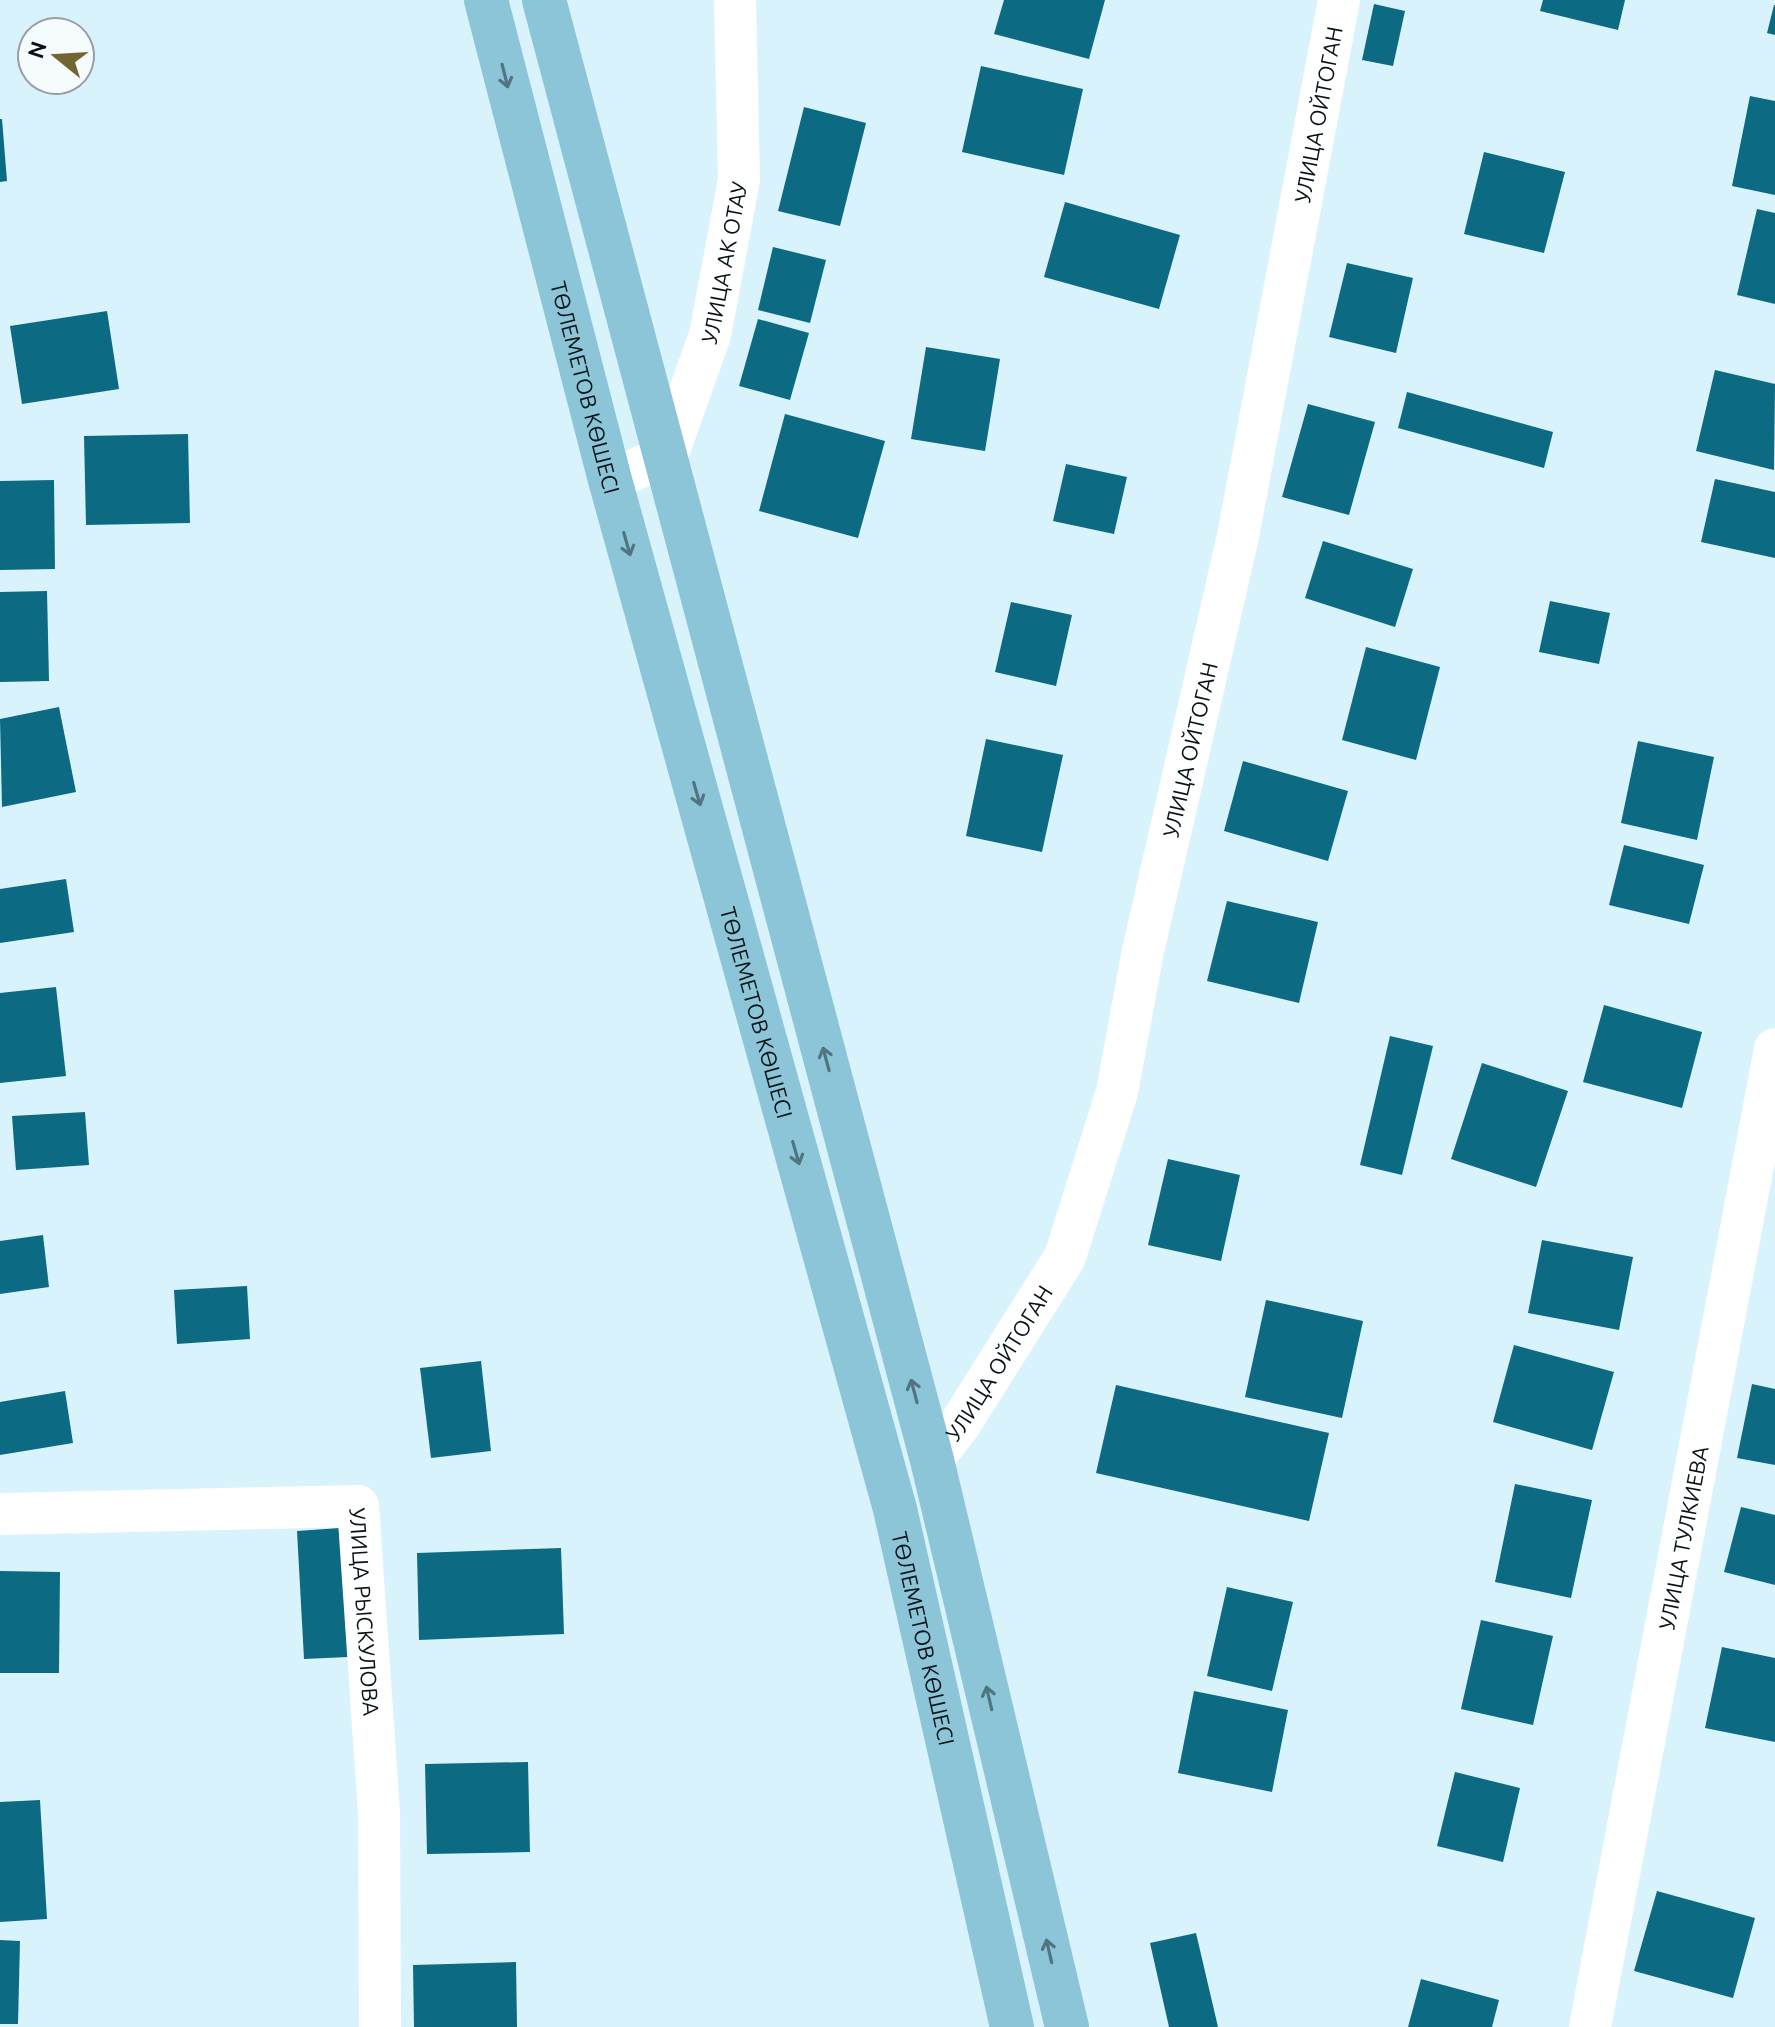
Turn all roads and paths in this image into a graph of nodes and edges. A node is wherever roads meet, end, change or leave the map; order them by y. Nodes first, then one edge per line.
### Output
1 (486, 0) edge
2 (544, 0) edge
3 (735, 0) edge
4 (1339, 0) edge
5 (667, 456) junction
6 (610, 480) junction
7 (1775, 1049) edge
8 (932, 1460) junction
9 (0, 1514) edge
10 (380, 2027) edge
11 (1012, 2027) edge
12 (1067, 2027) edge
13 (1590, 2027) edge

1 -> 6 main road, ТӨЛЕМЕТОВ КӨШЕСІ
2 - 5 main road
3 - 5 street, УЛИЦА АК ОТАУ
4 - 8 street, УЛИЦА ОЙТОГАН
5 - 6 street
8 -> 5 main road
6 -> 11 main road, ТӨЛЕМЕТОВ КӨШЕСІ
7 - 13 street, УЛИЦА ТУЛКИЕВА
12 -> 8 main road
9 - 10 street, УЛИЦА РЫСКУЛОВА

